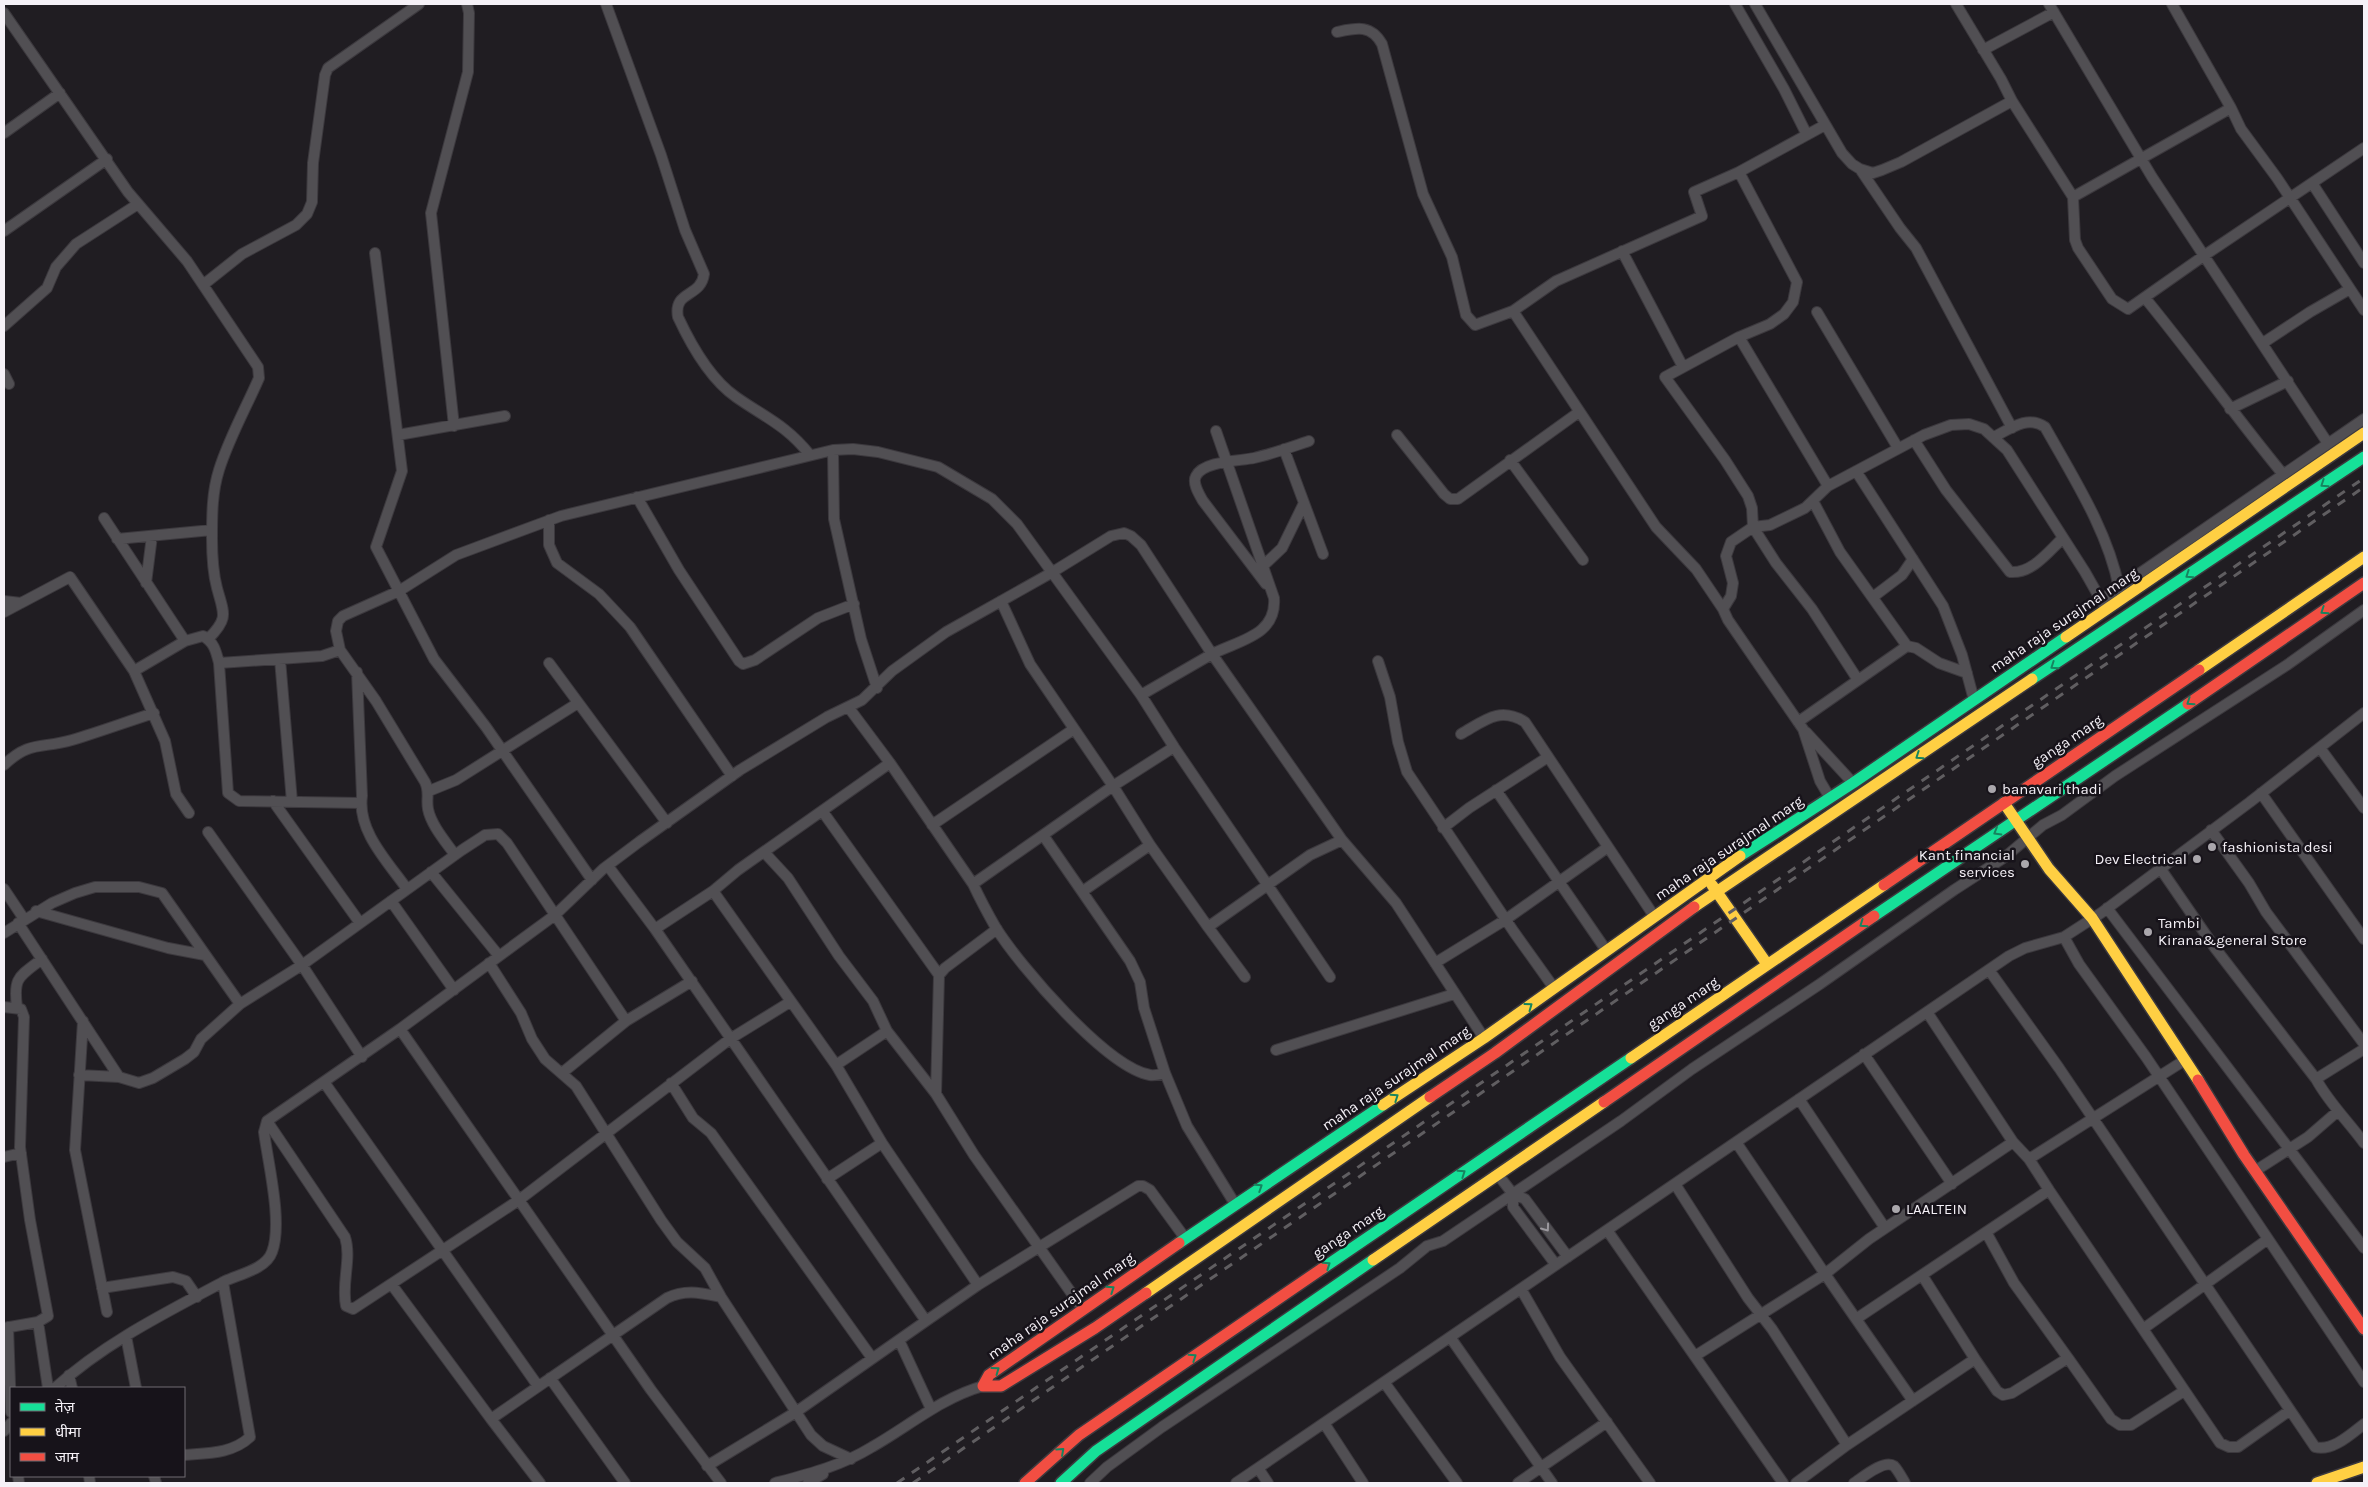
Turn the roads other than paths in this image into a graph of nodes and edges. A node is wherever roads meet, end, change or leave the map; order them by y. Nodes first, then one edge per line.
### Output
1 (419, 4) edge
2 (468, 4) edge
3 (606, 4) edge
4 (1735, 4) edge
5 (1755, 4) edge
6 (1956, 4) edge
7 (2173, 4) edge
8 (2051, 8) edge
9 (4, 13) edge
10 (1336, 32) dead end
11 (1983, 50) junction
12 (60, 93) junction
13 (2012, 102) junction
14 (2230, 108) junction
15 (1825, 125) junction
16 (4, 133) edge
17 (1807, 135) junction
18 (2364, 148) edge
19 (2141, 157) junction
20 (107, 159) junction
21 (1860, 169) junction
22 (1739, 172) junction
23 (2312, 183) junction
24 (2073, 197) junction
25 (2289, 198) junction
26 (138, 204) junction
27 (4, 231) edge
28 (1622, 251) junction
29 (374, 253) dead end
30 (2205, 255) junction
31 (2364, 263) edge
32 (203, 285) junction
33 (2350, 289) junction
34 (2145, 298) junction
35 (1513, 310) junction
36 (2364, 310) edge
37 (1816, 312) dead end
38 (4, 326) edge
39 (1739, 337) junction
40 (2263, 344) junction
41 (1683, 367) junction
42 (4, 374) edge
43 (2288, 381) junction
44 (9, 384) dead end
45 (2230, 409) junction
46 (1579, 412) junction
47 (505, 416) dead end
48 (2364, 419) edge
49 (454, 426) junction
50 (2012, 428) junction
51 (1216, 431) dead end
52 (2364, 433) edge
53 (398, 435) junction
54 (1397, 435) dead end
55 (1994, 437) junction
56 (1914, 440) junction
57 (1309, 441) dead end
58 (2327, 442) junction
59 (1898, 448) junction
60 (1284, 449) junction
61 (833, 450) junction
62 (810, 456) junction
63 (2364, 457) edge
64 (1510, 460) junction
65 (1226, 462) junction
66 (1856, 471) junction
67 (2282, 473) junction
68 (1828, 486) junction
69 (637, 498) junction
70 (1813, 501) junction
71 (1304, 503) junction
72 (104, 518) dead end
73 (549, 520) junction
74 (1753, 527) junction
75 (212, 530) junction
76 (152, 536) junction
77 (2063, 538) junction
78 (117, 539) junction
79 (1323, 554) dead end
80 (2364, 557) edge
81 (1913, 558) junction
82 (1584, 560) dead end
83 (1263, 566) junction
84 (1051, 573) junction
85 (146, 583) junction
86 (2364, 583) edge
87 (2119, 588) junction
88 (1271, 590) junction
89 (399, 591) junction
90 (1873, 597) junction
91 (4, 601) edge
92 (1001, 601) junction
93 (22, 603) junction
94 (854, 604) junction
95 (2103, 604) junction
96 (1723, 609) junction
97 (2364, 610) edge
98 (4, 612) edge
99 (2116, 624) junction
100 (208, 639) junction
101 (185, 641) junction
102 (1907, 646) junction
103 (340, 650) junction
104 (1212, 654) junction
105 (280, 659) junction
106 (1378, 661) dead end
107 (219, 662) junction
108 (549, 663) dead end
109 (134, 671) junction
110 (356, 671) junction
111 (1967, 674) junction
112 (1858, 680) junction
113 (877, 688) junction
114 (1141, 695) junction
115 (1974, 700) junction
116 (578, 703) junction
117 (849, 708) junction
118 (154, 713) junction
119 (2364, 713) edge
120 (1801, 726) junction
121 (1074, 729) junction
122 (1461, 734) dead end
123 (1174, 747) junction
124 (2320, 748) junction
125 (502, 751) junction
126 (1548, 757) junction
127 (890, 763) junction
128 (4, 765) edge
129 (732, 776) junction
130 (1853, 783) junction
131 (1113, 786) junction
132 (1496, 790) junction
133 (429, 792) junction
134 (2261, 793) junction
135 (1830, 798) junction
136 (273, 801) junction
137 (292, 802) junction
138 (361, 803) junction
139 (2004, 803) junction
140 (2364, 808) edge
141 (823, 812) junction
142 (189, 813) dead end
143 (2016, 821) junction
144 (667, 823) junction
145 (932, 826) junction
146 (1443, 828) junction
147 (2211, 830) junction
148 (208, 832) dead end
149 (1044, 835) junction
150 (2026, 839) junction
151 (1342, 840) junction
152 (1150, 845) junction
153 (1608, 847) junction
154 (764, 852) junction
155 (455, 855) junction
156 (608, 866) junction
157 (2160, 868) junction
158 (431, 872) junction
159 (1707, 878) junction
160 (592, 880) junction
161 (1559, 881) junction
162 (973, 884) junction
163 (1268, 884) junction
164 (4, 889) edge
165 (407, 889) junction
166 (1083, 891) junction
167 (713, 892) junction
168 (1716, 892) junction
169 (391, 901) junction
170 (2107, 908) junction
171 (36, 911) junction
172 (555, 915) junction
173 (1654, 916) junction
174 (2092, 918) junction
175 (1506, 920) junction
176 (21, 921) junction
177 (360, 923) junction
178 (1208, 927) junction
179 (655, 929) junction
180 (997, 929) junction
181 (4, 933) edge
182 (2064, 938) junction
183 (2364, 939) edge
184 (1606, 950) junction
185 (205, 955) junction
186 (499, 956) junction
187 (42, 959) junction
188 (490, 963) junction
189 (1435, 963) junction
190 (1767, 964) junction
191 (302, 965) junction
192 (1989, 970) junction
193 (940, 975) junction
194 (1245, 977) dead end
195 (1330, 977) dead end
196 (692, 981) junction
197 (1554, 988) junction
198 (454, 990) junction
199 (1454, 994) junction
200 (790, 1002) junction
201 (240, 1004) junction
202 (4, 1007) edge
203 (16, 1008) junction
204 (1927, 1012) junction
205 (626, 1020) junction
206 (83, 1021) junction
207 (400, 1029) junction
208 (887, 1031) junction
209 (730, 1038) junction
210 (1484, 1038) junction
211 (2364, 1044) edge
212 (2364, 1049) edge
213 (1276, 1050) dead end
214 (1495, 1053) junction
215 (1864, 1054) junction
216 (362, 1057) junction
217 (2185, 1060) junction
218 (836, 1065) junction
219 (562, 1073) junction
220 (1165, 1073) junction
221 (79, 1074) junction
222 (2159, 1076) junction
223 (119, 1077) junction
224 (2316, 1079) junction
225 (324, 1082) junction
226 (671, 1083) junction
227 (936, 1094) junction
228 (1799, 1099) junction
229 (2338, 1111) junction
230 (2093, 1120) junction
231 (267, 1121) junction
232 (606, 1132) junction
233 (2363, 1138) edge
234 (1736, 1142) junction
235 (2013, 1142) junction
236 (882, 1143) junction
237 (2288, 1149) junction
238 (21, 1153) junction
239 (4, 1157) edge
240 (2029, 1159) junction
241 (2255, 1171) junction
242 (1499, 1176) junction
243 (827, 1179) junction
244 (1675, 1184) junction
245 (1952, 1184) junction
246 (2048, 1190) junction
247 (1513, 1194) junction
248 (519, 1200) junction
249 (1235, 1204) junction
250 (1250, 1221) junction
251 (1885, 1228) junction
252 (1607, 1230) junction
253 (1986, 1232) junction
254 (1185, 1238) junction
255 (2268, 1239) junction
256 (1038, 1247) junction
257 (2364, 1248) edge
258 (444, 1251) junction
259 (1568, 1258) junction
260 (1556, 1265) junction
261 (1825, 1274) junction
262 (1922, 1275) junction
263 (223, 1282) junction
264 (2206, 1284) junction
265 (392, 1285) junction
266 (978, 1285) junction
267 (102, 1288) junction
268 (1521, 1289) junction
269 (197, 1297) junction
270 (721, 1297) junction
271 (1082, 1308) junction
272 (107, 1312) dead end
273 (1762, 1316) junction
274 (1856, 1319) junction
275 (926, 1321) junction
276 (38, 1322) junction
277 (6, 1327) edge
278 (1095, 1328) junction
279 (2143, 1329) junction
280 (2364, 1329) edge
281 (126, 1336) junction
282 (613, 1336) junction
283 (1450, 1337) junction
284 (899, 1340) junction
285 (1695, 1356) junction
286 (872, 1358) junction
287 (2068, 1358) junction
288 (1976, 1359) junction
289 (69, 1375) junction
290 (550, 1378) junction
291 (1384, 1382) junction
292 (2364, 1382) edge
293 (538, 1386) junction
294 (983, 1386) junction
295 (48, 1387) edge
296 (55, 1387) edge
297 (72, 1387) edge
298 (136, 1387) edge
299 (2184, 1391) junction
300 (10, 1395) edge
301 (1913, 1401) junction
302 (931, 1409) junction
303 (2289, 1411) junction
304 (796, 1412) junction
305 (491, 1419) junction
306 (1606, 1422) junction
307 (1324, 1423) junction
308 (2364, 1424) edge
309 (1847, 1445) junction
310 (185, 1455) edge
311 (851, 1459) junction
312 (707, 1466) junction
313 (1542, 1467) junction
314 (2364, 1467) edge
315 (833, 1468) junction
316 (1258, 1468) junction
317 (540, 1483) edge
318 (625, 1483) edge
319 (721, 1483) edge
320 (775, 1483) edge
321 (808, 1483) edge
322 (1025, 1483) edge
323 (1061, 1483) edge
324 (1090, 1483) edge
325 (1236, 1483) edge
326 (1268, 1483) edge
327 (1362, 1483) edge
328 (1457, 1483) edge
329 (1518, 1483) edge
330 (1552, 1483) edge
331 (1650, 1483) edge
332 (1784, 1483) edge
333 (1796, 1483) edge
334 (1856, 1483) edge
335 (1905, 1483) edge
336 (2317, 1483) edge

1 - 32 street
2 - 49 street
3 - 62 street
4 - 17 street
5 - 15 street
6 - 11 street
7 - 14 street
8 - 11 street
8 - 19 street
9 - 12 street
10 - 35 street
11 - 13 street
12 - 16 street
12 - 20 street
13 - 21 street
13 - 24 street
14 - 19 street
14 - 25 street
15 - 17 street
15 - 21 street
17 - 22 street
18 - 23 street
19 - 24 street
19 - 30 street
20 - 26 street
20 - 27 street
21 - 50 street
22 - 28 street
22 - 39 street
23 - 25 street
23 - 31 street
24 - 34 street
25 - 30 street
25 - 33 street
26 - 32 street
26 - 38 street
28 - 35 street
28 - 41 street
29 - 53 street
30 - 34 street
30 - 40 street
32 - 75 street
33 - 36 street
33 - 40 street
34 - 45 street
35 - 46 street
37 - 59 street
39 - 41 street
39 - 68 street
40 - 43 street
41 - 74 street
42 - 44 street
43 - 45 street
43 - 58 street
45 - 67 street
46 - 64 street
46 - 96 street
47 - 49 street
48 - 58 street
49 - 53 street
50 - 55 street
50 - 87 street
51 - 65 street
52 - 95 street, maha raja surajmal marg
53 - 89 street
54 - 64 street
55 - 56 street
55 - 77 street
56 - 59 street
56 - 77 street
57 - 60 street
58 - 67 street
59 - 66 street
60 - 65 street
60 - 71 street
61 - 62 street
61 - 84 street
61 - 94 street
62 - 69 street
63 -> 99 street, maha raja surajmal marg
64 - 82 street
65 - 83 street
65 - 88 street
66 - 68 street
66 - 81 street
67 - 87 street
68 - 70 street
69 - 73 street
69 - 94 street
70 - 74 street
70 - 90 street
71 - 79 street
71 - 83 street
72 - 78 street
73 - 89 street
73 - 129 street
74 - 96 street
74 - 112 street
75 - 76 street
75 - 100 street
76 - 78 street
76 - 85 street
77 - 95 street
78 - 85 street
80 - 139 street, ganga marg
81 - 90 street
81 - 111 street
83 - 88 street
84 - 92 street
84 - 104 street
84 - 114 street
85 - 101 street
86 -> 143 street
87 - 95 street
88 - 104 street
89 - 103 street
89 - 125 street
90 - 102 street
91 - 93 street
92 - 113 street
92 - 121 street
93 - 98 street
93 - 109 street
94 - 113 street
95 - 99 street
95 - 115 street, maha raja surajmal marg
96 - 120 street
97 - 150 street
99 -> 168 street, maha raja surajmal marg
100 - 101 street
100 - 107 street
101 - 109 street
102 - 111 street
102 - 112 street
103 - 105 street
103 - 110 street
104 - 114 street
104 - 151 street
105 - 107 street
105 - 137 street
106 - 146 street
107 - 136 street
108 - 116 street
109 - 118 street
110 - 133 street
110 - 138 street
111 - 115 street
112 - 120 street
113 - 117 street
114 - 123 street
115 - 130 street, maha raja surajmal marg
116 - 125 street
116 - 144 street
117 - 127 street
117 - 129 street
118 - 128 street
118 - 142 street
119 - 124 street
120 - 130 street
120 - 135 street
121 - 131 street
121 - 145 street
122 - 126 street
123 - 131 street
123 - 163 street
124 - 134 street
124 - 140 street
125 - 133 street
125 - 160 street
126 - 132 street
126 - 153 street
127 - 141 street
127 - 145 street
129 - 144 street
130 - 135 street, maha raja surajmal marg
131 - 149 street
131 - 152 street
132 - 146 street
132 - 161 street
133 - 155 street
134 - 147 street
134 - 183 street
135 - 159 street, maha raja surajmal marg
136 - 137 street
136 - 177 street
137 - 138 street
138 - 165 street
139 - 143 street
139 - 190 street, ganga marg
141 - 154 street
141 - 193 street
143 - 150 street
143 -> 242 street
144 - 156 street
145 - 162 street
146 - 175 street
147 - 157 street
147 - 211 street
148 - 191 street
149 - 162 street
149 - 166 street
150 - 174 street
150 - 247 street
151 - 163 street
151 - 189 street
152 - 166 street
152 - 178 street
153 - 161 street
153 - 173 street
154 - 167 street
154 - 208 street
155 - 158 street
155 - 172 street
156 - 160 street
156 - 179 street
157 - 170 street
157 - 224 street
158 - 165 street
158 - 186 street
159 - 168 street
159 - 173 street, maha raja surajmal marg
160 - 172 street
161 - 175 street
161 - 184 street
162 - 180 street
163 - 178 street
163 - 195 street
164 - 176 street
165 - 169 street
166 - 220 street
167 - 179 street
167 - 200 street
168 - 190 street
168 - 214 street, maha raja surajmal marg
169 - 177 street
169 - 198 street
170 - 174 street
170 - 237 street
171 - 176 street
171 - 185 street
171 - 185 street
172 - 186 street
172 - 205 street
173 - 184 street, maha raja surajmal marg
174 - 182 street
174 - 217 street
175 - 189 street
175 - 197 street
176 - 181 street
176 - 187 street
177 - 191 street
178 - 194 street
179 - 196 street
180 - 193 street
180 - 220 street
182 - 192 street
182 - 222 street
184 - 197 street, maha raja surajmal marg
185 - 201 street
186 - 188 street
187 - 203 street
187 - 206 street
188 - 198 street
188 - 219 street
189 - 199 street
322 -> 190 street, ganga marg
191 - 201 street
191 - 216 street
192 - 204 street
192 - 230 street
193 - 227 street
196 - 205 street
196 - 209 street
210 -> 197 street, maha raja surajmal marg
198 - 207 street
199 - 210 street
199 - 213 street
200 - 209 street
200 - 218 street
201 - 223 street
202 - 203 street
203 - 238 street
204 - 215 street
204 - 235 street
205 - 219 street
206 - 221 street
206 - 223 street
207 - 216 street
207 - 248 street
208 - 218 street
208 - 227 street
209 - 226 street
209 - 243 street
210 - 214 street
249 -> 210 street, maha raja surajmal marg
212 - 224 street
214 - 250 street, maha raja surajmal marg
215 - 228 street
215 - 245 street
216 - 225 street
217 - 222 street
217 - 241 street
218 - 236 street
219 - 232 street
220 - 249 street
221 - 223 street
221 - 267 street
222 - 230 street
222 - 255 street
224 - 229 street
225 - 231 street
225 - 258 street
226 - 232 street
226 - 286 street
227 - 256 street
228 - 234 street
228 - 251 street
229 - 233 street
229 - 237 street
230 - 240 street
230 - 264 street
231 - 263 street
231 - 265 street
232 - 248 street
232 - 270 street
234 - 244 street
234 - 261 street
235 - 240 street
235 - 245 street
236 - 243 street
236 - 266 street
237 - 241 street
237 - 257 street
238 - 239 street
238 - 276 street
240 - 246 street
241 - 280 street
242 - 247 street
242 - 323 street
243 - 275 street
244 - 252 street
244 - 273 street
245 - 251 street
246 - 253 street
246 - 279 street
247 -> 259 street
247 - 260 street
247 - 324 street
248 - 258 street
248 - 282 street
249 - 250 street
249 - 254 street, maha raja surajmal marg
250 - 278 street, maha raja surajmal marg
251 - 261 street
252 - 259 street
252 - 285 street
253 - 262 street
253 - 287 street
254 - 256 street
271 -> 254 street, maha raja surajmal marg
255 - 264 street
255 - 292 street
256 - 266 street
256 - 271 street
258 - 265 street
258 - 293 street
259 - 260 street
260 - 268 street
261 - 273 street
261 - 274 street
262 - 274 street
262 - 288 street
263 - 269 street
263 - 310 street
264 - 279 street
264 - 303 street
265 - 305 street
266 - 275 street
267 - 269 street
267 - 272 street
268 - 283 street
268 - 306 street
269 - 281 street
270 - 282 street
270 - 304 street
271 - 278 street
294 -> 271 street, maha raja surajmal marg
273 - 285 street
273 - 309 street
274 - 301 street
275 - 284 street
276 - 277 street
276 - 295 street
277 - 300 street
278 - 294 street, maha raja surajmal marg
279 - 299 street
281 - 289 street
281 - 298 street
282 - 290 street
282 - 312 street
283 - 291 street
283 - 313 street
284 - 286 street
284 - 302 street
285 - 332 street
286 - 304 street
287 - 288 street
287 - 299 street
288 - 301 street
289 - 296 street
289 - 297 street
290 - 293 street
290 - 318 street
291 - 307 street
291 - 328 street
293 - 305 street
294 - 302 street
299 - 303 street
301 - 309 street
302 - 311 street
303 - 308 street
304 - 311 street
304 - 312 street
305 - 317 street
306 - 313 street
306 - 331 street
307 - 316 street
307 - 327 street
309 - 333 street
311 - 315 street
312 - 319 street
313 - 329 street
313 - 330 street
314 - 336 street
315 - 320 street
315 - 321 street
316 - 325 street
316 - 326 street
334 - 335 street

